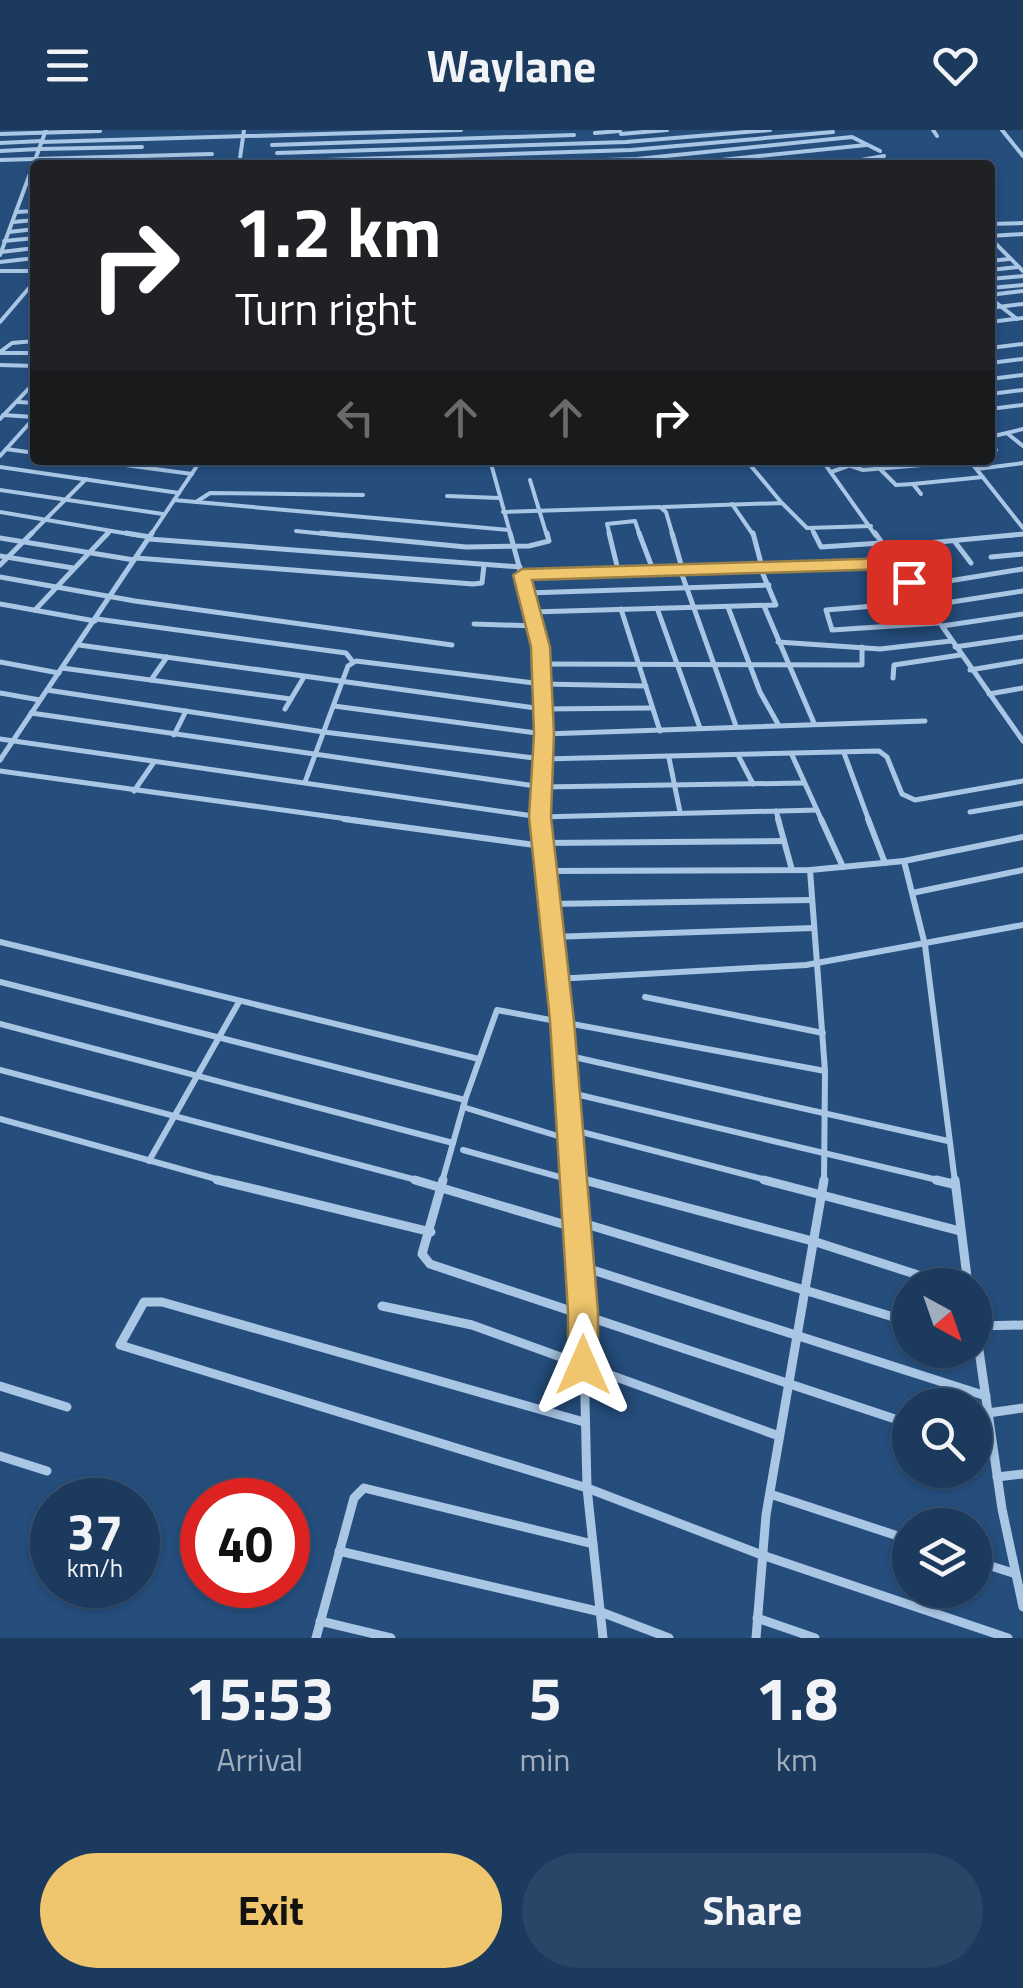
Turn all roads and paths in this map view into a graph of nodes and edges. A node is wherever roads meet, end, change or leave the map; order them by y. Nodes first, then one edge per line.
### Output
1 (445, 130) edge
2 (461, 130) edge
3 (667, 130) edge
4 (704, 130) edge
5 (770, 130) edge
6 (933, 130) edge
7 (1002, 130) edge
8 (46, 131) edge
9 (100, 131) edge
10 (146, 131) edge
11 (326, 132) edge
12 (620, 132) edge
13 (834, 132) edge
14 (243, 133) edge
15 (543, 133) edge
16 (596, 133) dead end
17 (0, 134) edge
18 (574, 134) dead end
19 (708, 136) junction
20 (937, 136) dead end
21 (144, 139) junction
22 (446, 139) junction
23 (42, 142) junction
24 (626, 142) junction
25 (0, 143) edge
26 (326, 143) junction
27 (550, 144) junction
28 (717, 144) junction
29 (272, 145) dead end
30 (868, 145) junction
31 (142, 147) junction
32 (447, 147) junction
33 (39, 149) junction
34 (631, 150) junction
35 (0, 151) edge
36 (326, 151) junction
37 (880, 151) dead end
38 (723, 152) junction
39 (277, 153) dead end
40 (212, 154) dead end
41 (139, 155) junction
42 (449, 156) junction
43 (884, 156) dead end
44 (1023, 156) edge
45 (53, 157) junction
46 (36, 158) junction
47 (637, 159) junction
48 (0, 160) edge
49 (56, 160) edge
50 (139, 160) edge
51 (240, 160) edge
52 (326, 160) edge
53 (367, 160) edge
54 (449, 160) edge
55 (606, 160) edge
56 (730, 160) edge
57 (755, 160) edge
58 (861, 160) edge
59 (30, 178) edge
60 (30, 211) edge
61 (16, 212) junction
62 (30, 220) edge
63 (13, 222) junction
64 (1023, 223) edge
65 (995, 224) edge
66 (30, 230) edge
67 (5, 234) edge
68 (1023, 234) edge
69 (30, 238) edge
70 (995, 239) edge
71 (4, 241) junction
72 (995, 244) edge
73 (30, 249) edge
74 (1002, 250) junction
75 (995, 251) edge
76 (0, 256) edge
77 (30, 258) edge
78 (1011, 259) junction
79 (995, 261) edge
80 (995, 270) edge
81 (0, 271) edge
82 (30, 271) edge
83 (1022, 271) edge
84 (995, 278) edge
85 (30, 287) edge
86 (995, 288) edge
87 (1023, 288) edge
88 (995, 296) edge
89 (995, 302) edge
90 (1023, 304) edge
91 (1001, 307) junction
92 (995, 308) edge
93 (1020, 319) edge
94 (0, 322) edge
95 (995, 322) edge
96 (30, 342) edge
97 (1023, 344) edge
98 (995, 347) edge
99 (0, 352) edge
100 (30, 353) edge
101 (1023, 359) edge
102 (995, 362) edge
103 (0, 365) edge
104 (30, 366) edge
105 (1023, 374) edge
106 (995, 378) edge
107 (30, 388) edge
108 (1023, 390) edge
109 (27, 391) joint
110 (1014, 391) junction
111 (995, 393) edge
112 (17, 402) junction
113 (1023, 402) edge
114 (30, 403) edge
115 (995, 409) edge
116 (2, 417) edge
117 (30, 417) edge
118 (30, 423) edge
119 (1023, 428) edge
120 (1008, 434) junction
121 (995, 436) edge
122 (1023, 446) edge
123 (6, 449) junction
124 (30, 452) edge
125 (0, 456) edge
126 (1023, 463) edge
127 (125, 465) edge
128 (198, 465) edge
129 (491, 465) edge
130 (826, 465) edge
131 (916, 465) edge
132 (973, 465) edge
133 (752, 466) dead end
134 (850, 466) joint
135 (910, 466) joint
136 (0, 467) edge
137 (880, 469) junction
138 (976, 469) junction
139 (831, 472) junction
140 (192, 474) junction
141 (983, 477) junction
142 (86, 479) junction
143 (530, 480) dead end
144 (913, 484) junction
145 (0, 490) edge
146 (179, 493) junction
147 (921, 494) dead end
148 (363, 496) dead end
149 (447, 496) dead end
150 (499, 498) junction
151 (65, 499) junction
152 (174, 500) junction
153 (195, 503) junction
154 (782, 503) junction
155 (732, 504) junction
156 (660, 507) junction
157 (538, 510) junction
158 (0, 512) edge
159 (503, 512) junction
160 (163, 514) junction
161 (45, 520) junction
162 (871, 526) junction
163 (812, 529) junction
164 (111, 530) junction
165 (509, 530) junction
166 (296, 531) dead end
167 (1023, 531) edge
168 (0, 538) edge
169 (150, 538) junction
170 (954, 540) junction
171 (24, 542) junction
172 (882, 543) junction
173 (514, 548) junction
174 (90, 552) junction
175 (1023, 554) edge
176 (0, 556) edge
177 (991, 556) dead end
178 (8, 557) junction
179 (135, 559) junction
180 (940, 562) dead end
181 (926, 563) dead end
182 (971, 563) dead end
183 (895, 564) junction
184 (0, 565) edge
185 (484, 565) junction
186 (761, 567) junction
187 (74, 568) junction
188 (681, 569) junction
189 (618, 570) junction
190 (652, 570) junction
191 (1023, 570) edge
192 (521, 571) junction
193 (0, 578) edge
194 (58, 586) junction
195 (769, 586) junction
196 (912, 586) junction
197 (688, 588) junction
198 (1023, 591) edge
199 (527, 592) junction
200 (110, 596) junction
201 (0, 604) edge
202 (925, 604) junction
203 (728, 606) junction
204 (764, 606) junction
205 (695, 607) junction
206 (658, 608) junction
207 (620, 609) junction
208 (35, 610) junction
209 (532, 612) junction
210 (1023, 614) edge
211 (96, 620) junction
212 (474, 624) dead end
213 (940, 624) junction
214 (536, 626) junction
215 (1023, 637) edge
216 (778, 642) junction
217 (953, 644) junction
218 (78, 645) junction
219 (452, 645) dead end
220 (862, 647) junction
221 (960, 656) junction
222 (167, 657) junction
223 (1023, 661) edge
224 (0, 662) edge
225 (353, 662) junction
226 (540, 664) junction
227 (638, 666) junction
228 (751, 666) junction
229 (788, 666) junction
230 (676, 667) junction
231 (714, 668) junction
232 (61, 670) junction
233 (970, 670) junction
234 (304, 676) junction
235 (893, 678) dead end
236 (150, 680) junction
237 (342, 682) junction
238 (542, 684) junction
239 (646, 686) junction
240 (1023, 688) edge
241 (47, 690) junction
242 (0, 693) edge
243 (988, 694) junction
244 (291, 699) junction
245 (40, 700) junction
246 (334, 706) junction
247 (652, 708) junction
248 (542, 709) junction
249 (285, 710) dead end
250 (186, 711) junction
251 (32, 713) junction
252 (924, 721) dead end
253 (814, 723) junction
254 (778, 724) junction
255 (736, 726) junction
256 (700, 728) junction
257 (660, 730) junction
258 (324, 732) junction
259 (544, 734) junction
260 (174, 735) junction
261 (0, 739) edge
262 (1023, 740) edge
263 (12, 741) junction
264 (844, 753) junction
265 (792, 755) junction
266 (314, 756) junction
267 (738, 756) junction
268 (669, 758) junction
269 (0, 760) edge
270 (542, 760) junction
271 (154, 762) junction
272 (0, 771) edge
273 (1023, 781) edge
274 (304, 782) junction
275 (804, 782) junction
276 (753, 784) junction
277 (674, 786) junction
278 (542, 787) junction
279 (134, 791) junction
280 (1023, 803) edge
281 (817, 810) junction
282 (776, 811) junction
283 (680, 812) junction
284 (970, 812) dead end
285 (540, 817) junction
286 (1023, 837) edge
287 (784, 841) junction
288 (542, 844) junction
289 (904, 861) junction
290 (885, 863) junction
291 (844, 866) junction
292 (792, 870) junction
293 (810, 870) junction
294 (1023, 870) edge
295 (545, 871) junction
296 (912, 893) junction
297 (811, 900) junction
298 (548, 904) junction
299 (1023, 925) edge
300 (814, 928) junction
301 (551, 937) junction
302 (0, 942) edge
303 (925, 945) junction
304 (815, 963) junction
305 (555, 979) junction
306 (0, 982) edge
307 (645, 997) dead end
308 (240, 1002) junction
309 (562, 1021) junction
310 (0, 1024) edge
311 (822, 1034) junction
312 (219, 1038) junction
313 (564, 1055) junction
314 (480, 1059) junction
315 (0, 1070) edge
316 (825, 1071) junction
317 (198, 1075) junction
318 (567, 1092) junction
319 (464, 1104) junction
320 (826, 1112) junction
321 (174, 1116) junction
322 (0, 1119) edge
323 (570, 1129) junction
324 (571, 1140) junction
325 (948, 1141) junction
326 (454, 1144) junction
327 (463, 1150) dead end
328 (826, 1154) junction
329 (149, 1161) junction
330 (574, 1179) junction
331 (953, 1184) junction
332 (442, 1187) junction
333 (824, 1197) junction
334 (576, 1225) junction
335 (960, 1231) junction
336 (430, 1232) junction
337 (816, 1242) junction
338 (580, 1266) junction
339 (896, 1268) edge
340 (965, 1268) edge
341 (804, 1287) junction
342 (382, 1306) dead end
343 (583, 1312) junction
344 (892, 1316) edge
345 (992, 1324) edge
346 (1023, 1325) edge
347 (797, 1337) junction
348 (583, 1365) junction
349 (0, 1386) edge
350 (788, 1388) junction
351 (960, 1388) edge
352 (68, 1406) dead end
353 (1023, 1408) edge
354 (992, 1412) edge
355 (892, 1419) edge
356 (584, 1422) junction
357 (778, 1436) junction
358 (992, 1449) edge
359 (0, 1456) edge
360 (47, 1471) dead end
361 (1023, 1474) edge
362 (998, 1477) junction
363 (587, 1488) junction
364 (770, 1494) junction
365 (892, 1534) edge
366 (594, 1544) junction
367 (339, 1551) junction
368 (762, 1555) junction
369 (1017, 1557) edge
370 (992, 1567) edge
371 (1014, 1574) junction
372 (1023, 1607) edge
373 (601, 1612) junction
374 (757, 1618) junction
375 (320, 1621) junction
376 (316, 1638) edge
377 (391, 1638) edge
378 (604, 1638) edge
379 (669, 1638) edge
380 (756, 1638) edge
381 (815, 1638) edge
382 (1008, 1638) edge

1 - 2 street
1 - 11 street
1 - 22 street
3 - 12 street
4 - 19 street
5 - 19 street
6 - 20 street
7 - 44 street
8 - 9 street
8 - 17 street
8 - 23 street
10 - 21 street
11 - 14 street
11 - 26 street
12 - 16 street
12 - 24 street
13 - 28 street
14 - 21 street
14 - 51 street
15 - 18 street
15 - 22 street
15 - 27 street
19 - 24 street
19 - 28 street
21 - 23 street
21 - 31 street
22 - 26 street
22 - 32 street
23 - 25 street
23 - 33 street
24 - 27 street
24 - 34 street
26 - 29 street
26 - 36 street
27 - 32 street
28 - 34 street
28 - 38 street
30 - 37 street
30 - 38 street
30 - 57 street
31 - 33 street
31 - 41 street
32 - 36 street
32 - 42 street
33 - 35 street
33 - 46 street
34 - 42 street
34 - 47 street
36 - 39 street
36 - 52 street
38 - 47 street
38 - 56 street
40 - 41 street
41 - 45 street
41 - 50 street
42 - 53 street
42 - 54 street
43 - 58 street
45 - 46 street
45 - 49 street
46 - 48 street
47 - 55 street
59 - 61 street
60 - 61 street
61 - 63 street
62 - 63 street
63 - 67 street
64 - 65 street
66 - 67 street
67 - 71 street
68 - 70 street
69 - 71 street
71 - 76 street
72 - 74 street
73 - 76 street
74 - 75 street
74 - 78 street
76 - 77 street
78 - 79 street
78 - 83 street
80 - 83 street
81 - 82 street
83 - 84 street
85 - 94 street
86 - 87 street
87 - 88 street
89 - 91 street
90 - 91 street
91 - 92 street
91 - 93 street
93 - 95 street
96 - 99 street
97 - 98 street
99 - 100 street
101 - 102 street
103 - 104 street
105 - 106 street
107 - 109 street
108 - 110 street
109 - 112 street
110 - 111 street
110 - 113 street
112 - 114 street
112 - 116 street
113 - 115 street
116 - 117 street
118 - 123 street
119 - 120 street
120 - 121 street
120 - 122 street
123 - 124 street
123 - 125 street
126 - 138 street
127 - 140 street
128 - 140 street
129 - 150 street
130 - 139 street
131 - 135 street
132 - 138 street
133 - 154 street
134 - 137 street
134 - 139 street
135 - 137 street
136 - 142 street
137 - 144 street
138 - 141 street
139 - 162 street
140 - 146 street
141 - 144 street
141 - 167 street
142 - 146 street
142 - 151 street
143 - 157 street
144 - 147 street
145 - 151 street
146 - 152 street
148 - 153 street
149 - 150 street
150 - 159 street
151 - 160 street
151 - 161 street
152 - 153 street
152 - 160 street
153 - 165 street
154 - 155 street
154 - 163 street
155 - 156 street
155 - 186 street
156 - 157 street
156 - 188 street
157 - 159 street
157 - 173 street
158 - 161 street
159 - 165 street
160 - 169 street
161 - 164 street
161 - 171 street
162 - 163 street
162 - 172 street
163 - 172 street
164 - 169 street
164 - 174 street
165 - 173 street
166 - 173 street
167 - 170 street
168 - 171 street
169 - 179 street
169 - 185 street
170 - 180 street
170 - 182 street
171 - 174 street
171 - 178 street
172 - 183 street
173 - 192 street
174 - 179 street
174 - 187 street
175 - 177 street
176 - 178 street
178 - 184 street
178 - 187 street
179 - 185 street
179 - 200 street
181 - 183 street
183 - 186 street
183 - 196 street
185 - 192 street
186 - 188 street
186 - 195 street
187 - 194 street
188 - 190 street
188 - 197 street
189 - 190 street
189 - 190 street
189 - 192 street
191 - 196 street
192 - 199 street
193 - 194 street
194 - 200 street
194 - 208 street
195 - 197 street
195 - 204 street
196 - 202 street
197 - 199 street
197 - 205 street
198 - 202 street
199 - 209 street
200 - 211 street
200 - 219 street
201 - 208 street
202 - 213 street
202 - 213 street
203 - 204 street
203 - 205 street
203 - 228 street
204 - 216 street
205 - 206 street
205 - 231 street
206 - 207 street
206 - 230 street
207 - 209 street
207 - 227 street
208 - 211 street
209 - 214 street
210 - 213 street
211 - 218 street
211 - 225 street
212 - 214 street
213 - 217 street
214 - 226 street
215 - 217 street
216 - 220 street
216 - 229 street
217 - 220 street
217 - 221 street
218 - 222 street
218 - 232 street
220 - 229 street
221 - 233 street
221 - 235 street
222 - 234 street
222 - 236 street
223 - 233 street
224 - 232 street
225 - 237 street
225 - 238 street
226 - 227 street
226 - 238 street
227 - 230 street
227 - 239 street
228 - 229 street
228 - 231 street
228 - 254 street
229 - 253 street
230 - 231 street
230 - 256 street
231 - 255 street
232 - 236 street
232 - 241 street
233 - 243 street
234 - 237 street
234 - 244 street
236 - 244 street
237 - 246 street
237 - 248 street
238 - 239 street
238 - 248 street
239 - 247 street
240 - 243 street
241 - 245 street
241 - 250 street
242 - 245 street
243 - 262 street
244 - 249 street
245 - 251 street
246 - 258 street
246 - 259 street
247 - 248 street
247 - 257 street
248 - 259 street
250 - 258 street
250 - 260 street
251 - 260 street
251 - 263 street
252 - 253 street
253 - 254 street
254 - 255 street
255 - 256 street
256 - 257 street
257 - 259 street
258 - 266 street
258 - 270 street
259 - 270 street
260 - 266 street
261 - 263 street
263 - 269 street
263 - 271 street
264 - 265 street
264 - 273 street
264 - 290 street
265 - 267 street
265 - 275 street
266 - 274 street
266 - 278 street
267 - 268 street
267 - 276 street
268 - 270 street
268 - 277 street
270 - 278 street
271 - 274 street
271 - 279 street
272 - 279 street
274 - 285 street
275 - 276 street
275 - 281 street
276 - 277 street
277 - 278 street
277 - 283 street
278 - 285 street
279 - 288 street
280 - 284 street
281 - 282 street
281 - 291 street
282 - 283 street
282 - 287 street
283 - 285 street
285 - 288 street
286 - 289 street
287 - 288 street
287 - 292 street
288 - 295 street
289 - 290 street
289 - 296 street
290 - 291 street
291 - 293 street
292 - 293 street
292 - 295 street
293 - 297 street
294 - 296 street
295 - 298 street
296 - 303 street
297 - 298 street
297 - 300 street
298 - 301 street
299 - 303 street
300 - 301 street
300 - 304 street
301 - 305 street
302 - 308 street
303 - 304 street
303 - 325 street
304 - 305 street
304 - 311 street
305 - 309 street
306 - 312 street
307 - 311 street
308 - 312 street
308 - 314 street
309 - 313 street
309 - 314 street
309 - 316 street
310 - 317 street
311 - 316 street
312 - 317 street
312 - 319 street
313 - 318 street
313 - 320 street
314 - 319 street
315 - 321 street
316 - 320 street
317 - 321 street
317 - 326 street
318 - 323 street
318 - 328 street
319 - 324 street
319 - 326 street
320 - 325 street
320 - 328 street
321 - 329 street
321 - 332 street
322 - 329 street
323 - 324 street
323 - 333 street
324 - 330 street
325 - 331 street
326 - 332 street
327 - 330 street
328 - 331 street
328 - 333 street
329 - 336 street
330 - 334 street
330 - 337 street
331 - 335 street
332 - 334 street
332 - 336 street
333 - 335 street
333 - 337 street
334 - 338 street
334 - 341 street
335 - 340 street
336 - 343 street
337 - 339 street
337 - 341 street
338 - 343 street
338 - 347 street
341 - 344 street
341 - 347 street
342 - 348 street
343 - 348 street
343 - 350 street
345 - 346 street
347 - 350 street
347 - 351 street
348 - 356 street
348 - 357 street
349 - 352 street
350 - 355 street
350 - 357 street
353 - 354 street
356 - 363 street
356 - 363 street
357 - 364 street
358 - 362 street
359 - 360 street
361 - 362 street
362 - 369 street
363 - 366 street
363 - 368 street
364 - 365 street
364 - 368 street
366 - 367 street
366 - 373 street
367 - 373 street
367 - 375 street
368 - 374 street
368 - 382 street
369 - 371 street
370 - 371 street
371 - 372 street
373 - 378 street
373 - 379 street
374 - 380 street
374 - 381 street
375 - 376 street
375 - 377 street

